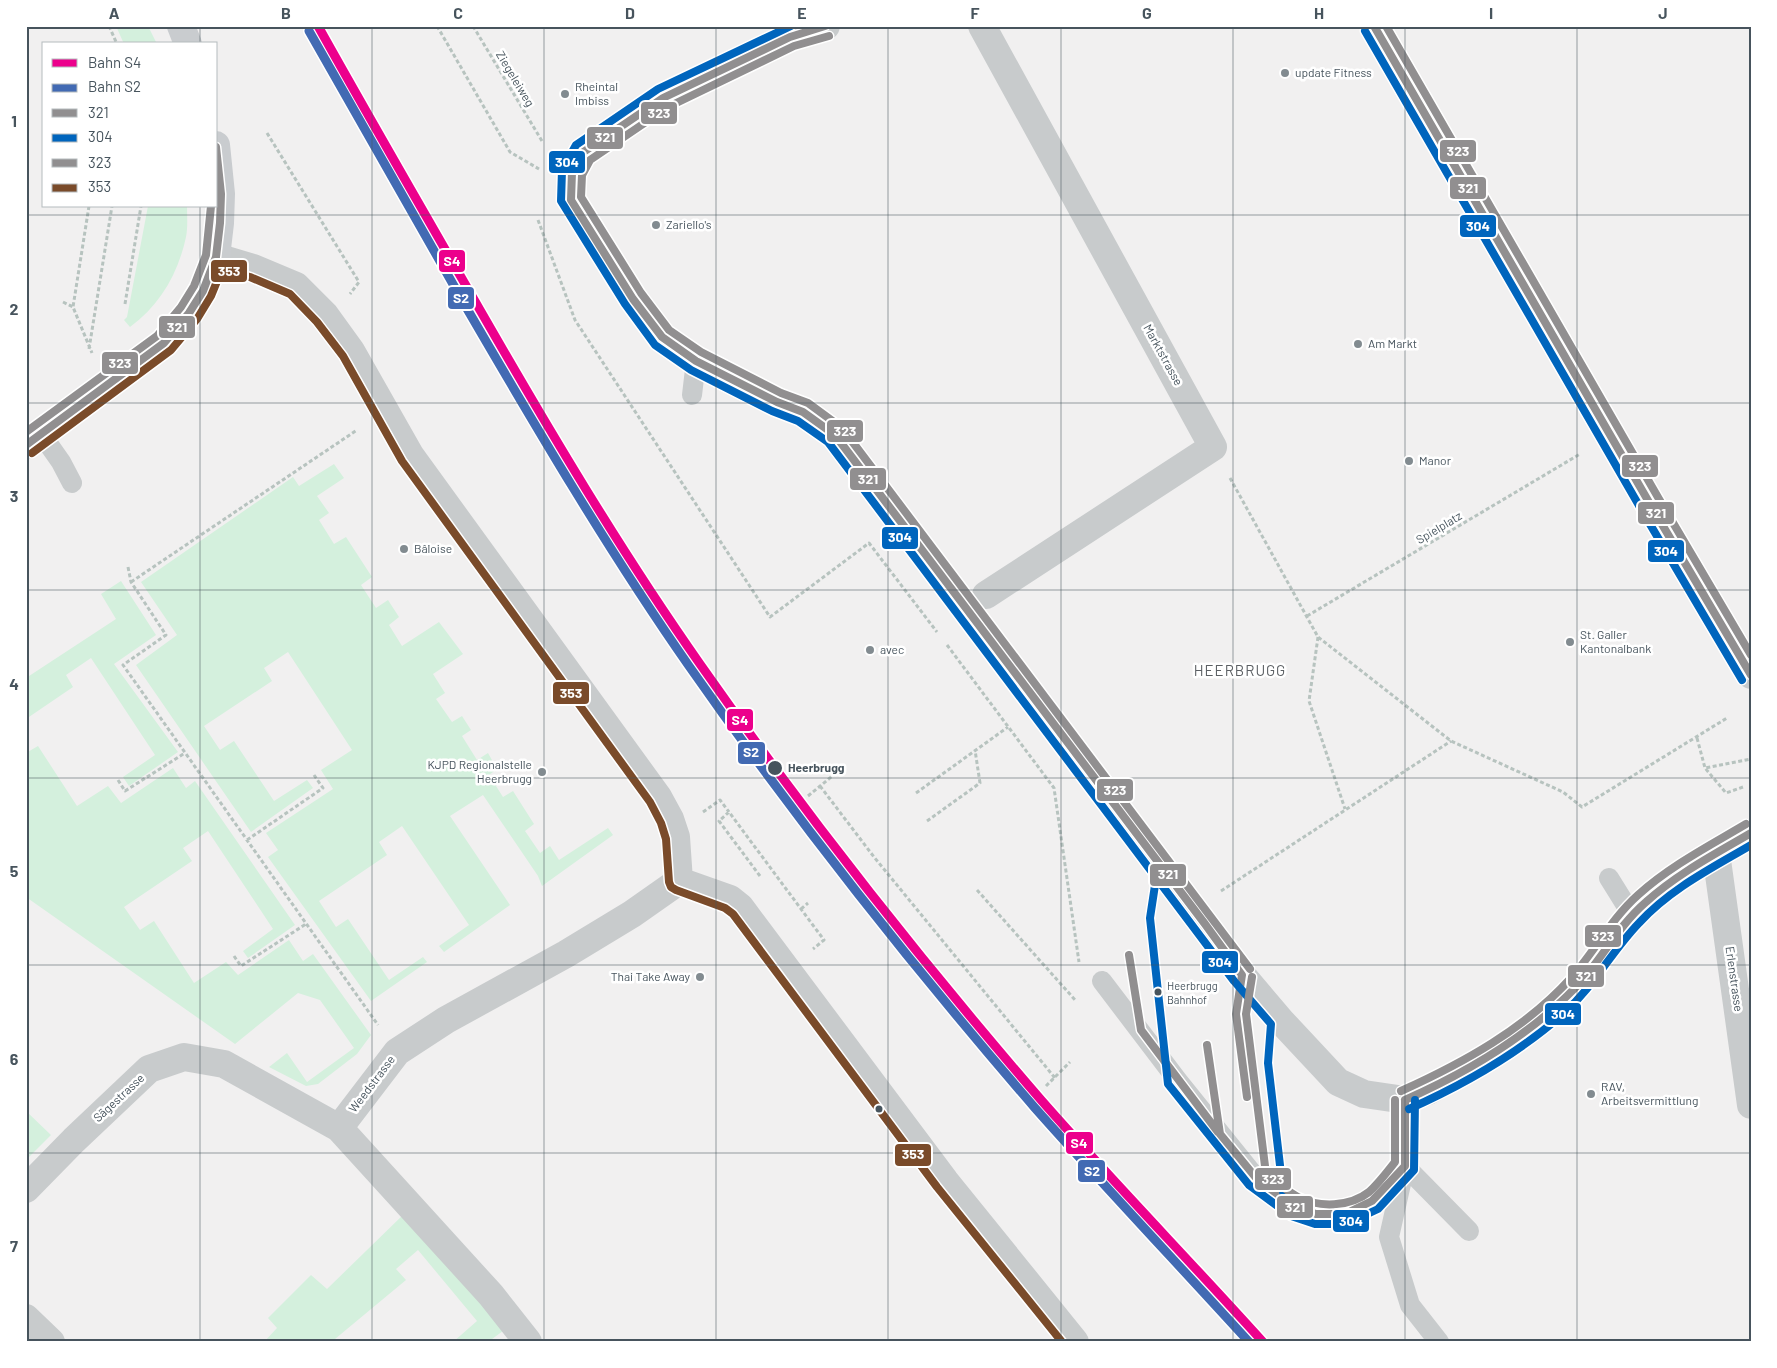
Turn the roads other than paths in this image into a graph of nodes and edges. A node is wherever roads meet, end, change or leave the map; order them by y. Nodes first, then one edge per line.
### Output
1 (181, 26) edge
2 (826, 26) edge
3 (982, 26) edge
4 (1374, 26) edge
5 (187, 42) edge
6 (218, 165) edge
7 (216, 257) junction
8 (696, 361) junction
9 (692, 395) dead end
10 (34, 440) edge
11 (72, 483) dead end
12 (986, 595) dead end
13 (1751, 675) edge
14 (1751, 833) edge
15 (1716, 853) junction
16 (1609, 878) dead end
17 (679, 881) junction
18 (1632, 915) junction
19 (1102, 981) dead end
20 (1405, 1100) junction
21 (1751, 1105) edge
22 (339, 1128) junction
23 (1405, 1166) junction
24 (26, 1189) edge
25 (1469, 1231) dead end
26 (26, 1318) edge
27 (51, 1342) edge
28 (528, 1342) edge
29 (1075, 1342) edge
30 (1439, 1342) edge

1 - 5 main road
2 - 8 street
3 - 12 street, Marktstrasse
4 - 13 main road
6 - 7 main road
7 - 10 main road
7 - 17 street
8 - 9 lane
8 - 20 street
10 - 11 lane
14 - 15 street
15 - 18 street
15 - 21 street, Erlenstrasse
16 - 18 lane
17 - 22 street, Weedstrasse
17 - 29 street
18 - 20 street
19 - 23 lane
20 - 23 lane
22 - 24 street, Sägestrasse
22 - 28 street
23 - 25 lane
23 - 30 lane
26 - 27 street

